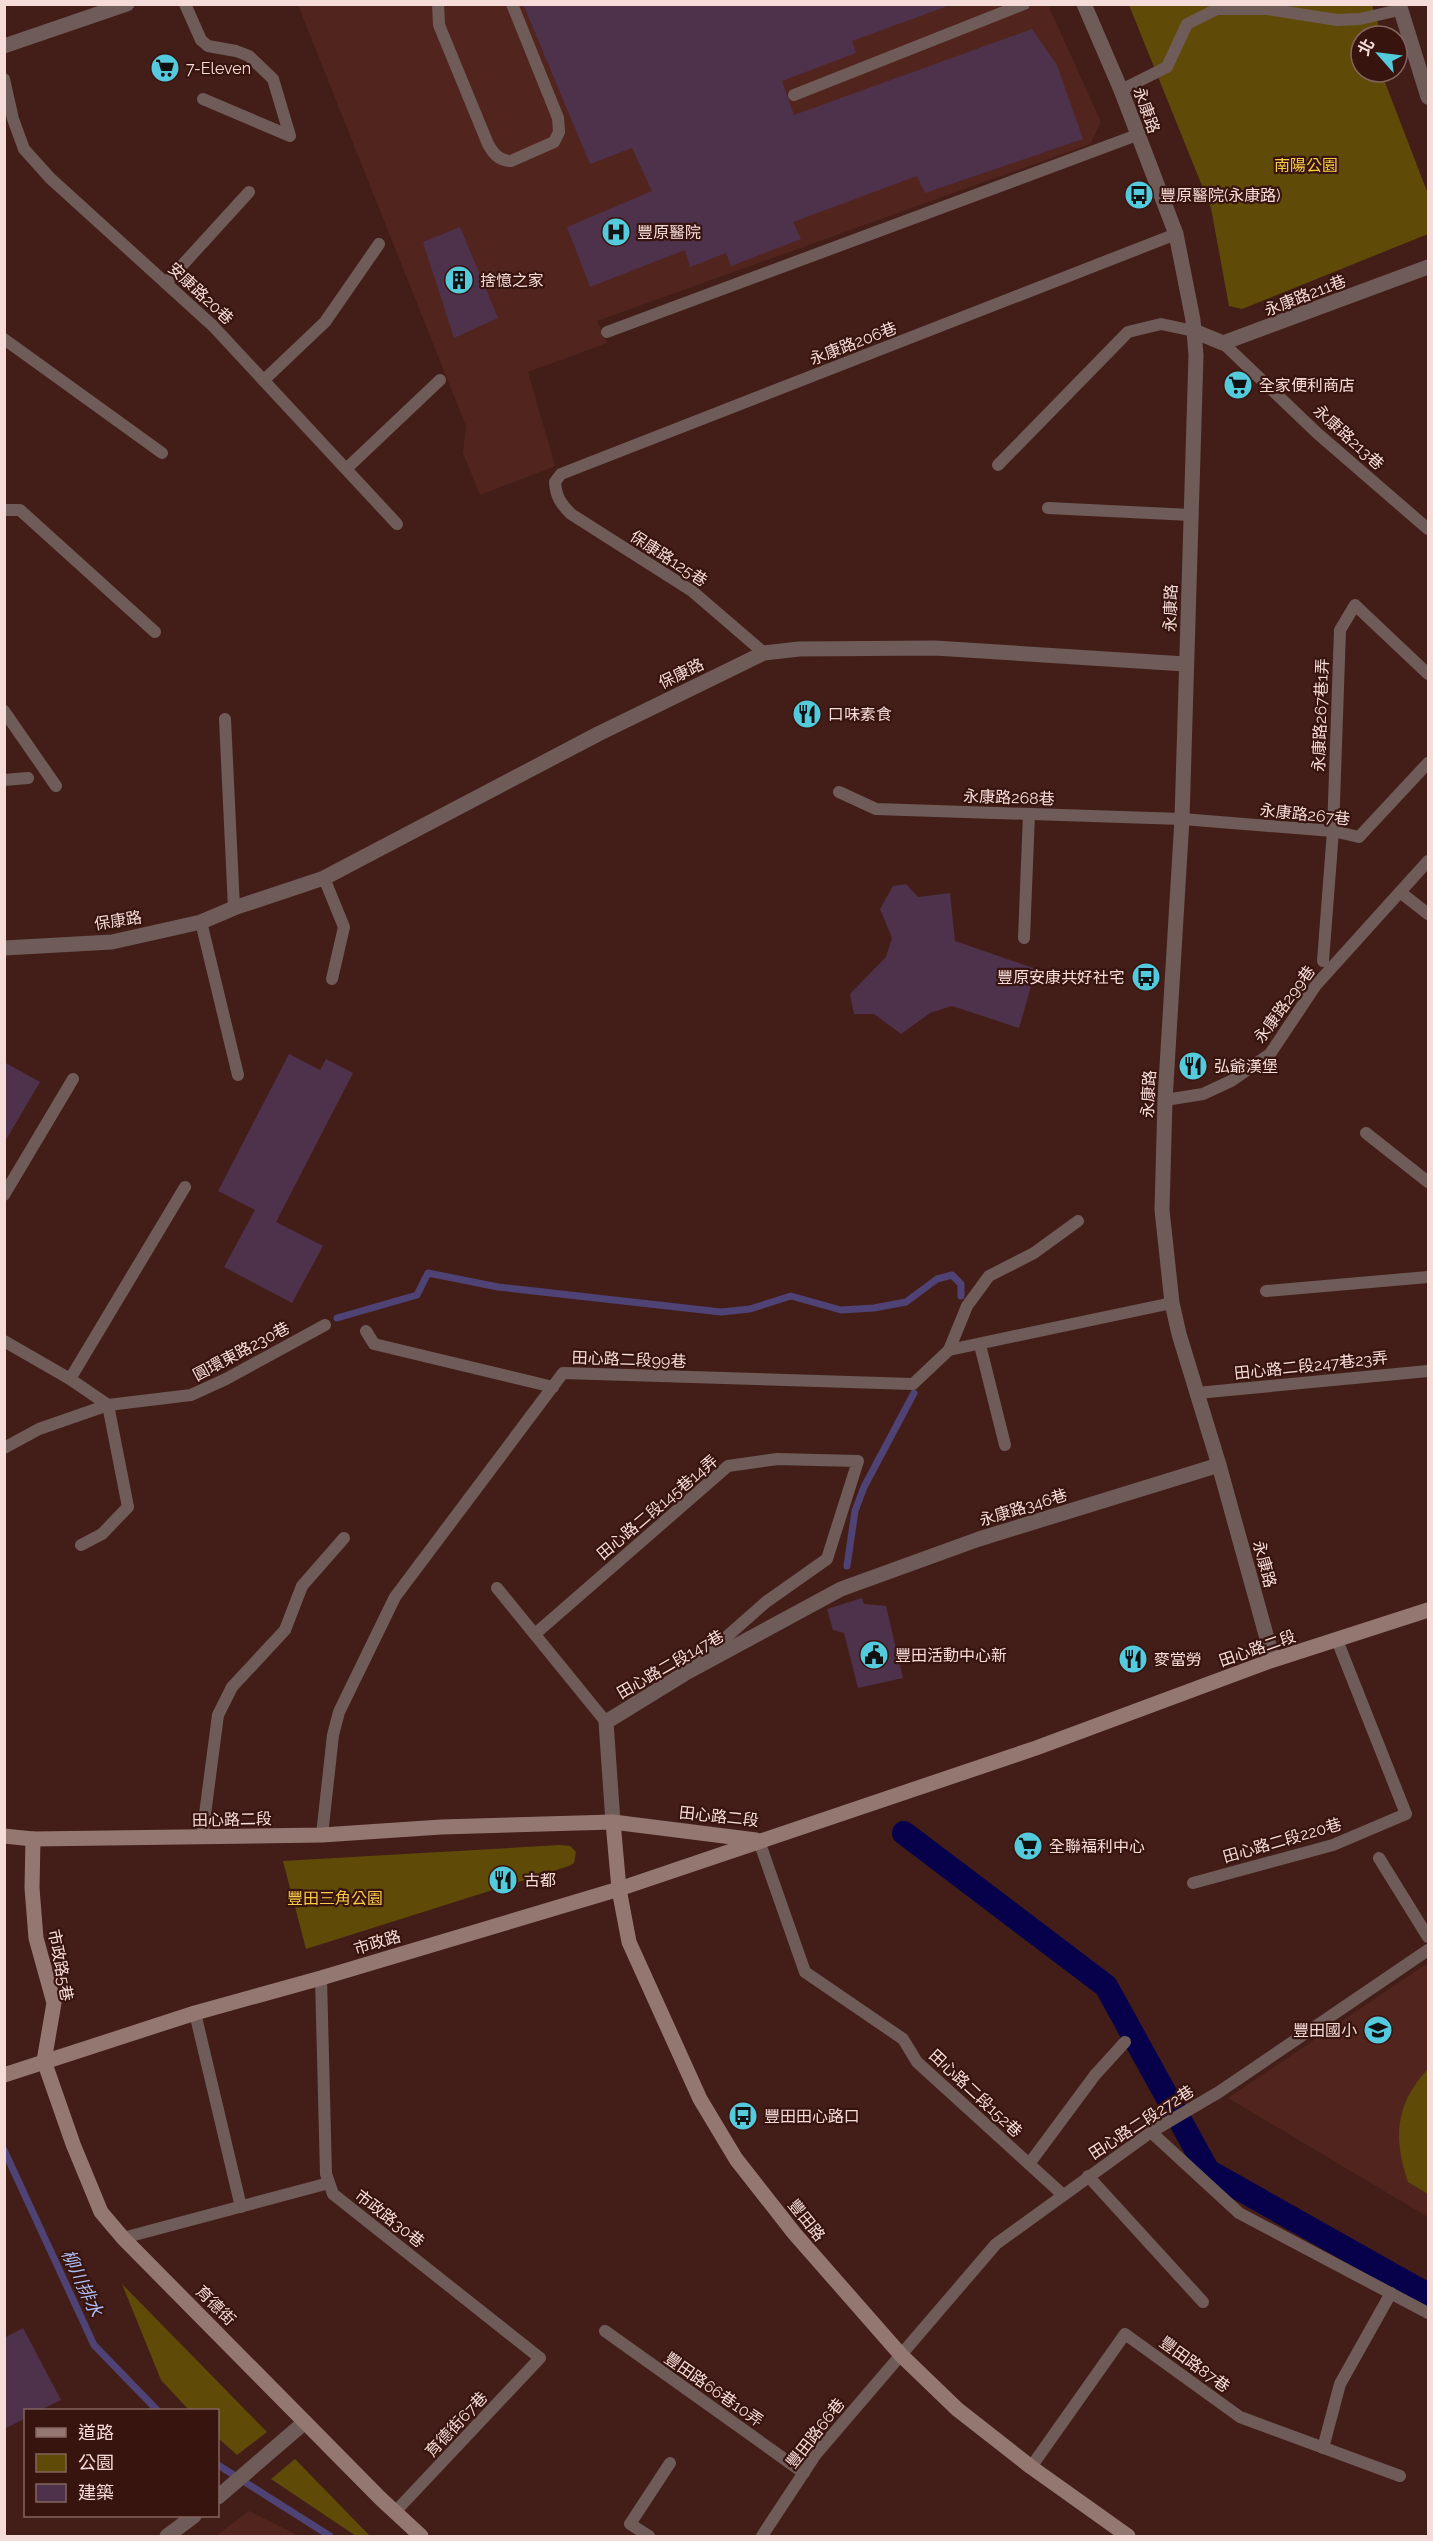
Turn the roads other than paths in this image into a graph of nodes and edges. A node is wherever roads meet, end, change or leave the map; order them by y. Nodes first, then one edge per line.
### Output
1 (127, 4) edge
2 (185, 4) edge
3 (438, 4) edge
4 (512, 4) edge
5 (1024, 4) edge
6 (1088, 6) edge
7 (1399, 7) edge
8 (4, 46) edge
9 (4, 79) edge
10 (1121, 90) junction
11 (794, 95) dead end
12 (1428, 97) edge
13 (203, 99) dead end
14 (1137, 135) junction
15 (249, 192) dead end
16 (1176, 234) junction
17 (379, 244) dead end
18 (1428, 267) edge
19 (166, 283) junction
20 (1194, 331) junction
21 (607, 332) dead end
22 (4, 339) edge
23 (1223, 343) junction
24 (264, 380) junction
25 (440, 380) dead end
26 (162, 453) dead end
27 (998, 465) dead end
28 (346, 469) junction
29 (556, 492) joint
30 (1048, 508) dead end
31 (4, 510) edge
32 (1191, 515) junction
33 (397, 524) dead end
34 (1428, 529) edge
35 (155, 633) dead end
36 (764, 653) junction
37 (1185, 664) junction
38 (1428, 675) edge
39 (4, 711) edge
40 (225, 719) dead end
41 (1428, 763) edge
42 (28, 778) dead end
43 (4, 780) edge
44 (56, 786) dead end
45 (839, 792) dead end
46 (1029, 814) junction
47 (1182, 819) junction
48 (1333, 831) junction
49 (1428, 861) edge
50 (324, 878) junction
51 (1400, 892) junction
52 (234, 908) junction
53 (1428, 914) edge
54 (201, 922) junction
55 (1024, 938) dead end
56 (4, 948) edge
57 (1323, 961) dead end
58 (332, 979) dead end
59 (238, 1075) dead end
60 (73, 1079) dead end
61 (1165, 1100) junction
62 (1366, 1133) dead end
63 (1428, 1182) edge
64 (185, 1187) dead end
65 (4, 1195) edge
66 (1078, 1221) dead end
67 (1428, 1277) edge
68 (1266, 1291) dead end
69 (1172, 1303) junction
70 (325, 1325) dead end
71 (366, 1331) dead end
72 (4, 1341) edge
73 (980, 1345) junction
74 (949, 1350) junction
75 (1428, 1371) edge
76 (70, 1379) junction
77 (553, 1387) junction
78 (1197, 1393) junction
79 (108, 1405) junction
80 (1005, 1445) dead end
81 (4, 1448) edge
82 (1219, 1465) junction
83 (344, 1538) dead end
84 (81, 1545) dead end
85 (497, 1588) dead end
86 (841, 1589) joint
87 (1428, 1610) edge
88 (535, 1634) junction
89 (1337, 1640) junction
90 (1273, 1660) junction
91 (684, 1674) junction
92 (606, 1722) junction
93 (613, 1822) junction
94 (322, 1835) junction
95 (4, 1836) edge
96 (202, 1837) junction
97 (33, 1839) junction
98 (759, 1841) junction
99 (1379, 1858) dead end
100 (1193, 1883) dead end
101 (619, 1889) junction
102 (1428, 1937) edge
103 (1428, 1950) edge
104 (321, 1978) junction
105 (195, 2013) junction
106 (1125, 2042) dead end
107 (44, 2061) junction
108 (4, 2075) edge
109 (1151, 2132) junction
110 (1029, 2164) junction
111 (1088, 2176) junction
112 (329, 2183) junction
113 (1062, 2194) junction
114 (241, 2207) junction
115 (123, 2238) junction
116 (1391, 2293) junction
117 (1203, 2302) dead end
118 (1428, 2313) edge
119 (605, 2331) dead end
120 (901, 2355) junction
121 (540, 2358) joint
122 (305, 2422) junction
123 (1323, 2448) junction
124 (670, 2463) dead end
125 (1031, 2467) junction
126 (804, 2473) junction
127 (1400, 2476) dead end
128 (219, 2496) edge
129 (395, 2512) junction
130 (193, 2517) edge
131 (166, 2536) edge
132 (421, 2536) edge
133 (648, 2536) edge
134 (762, 2536) edge
135 (1128, 2536) edge

1 - 8 street
2 - 13 lane
3 - 4 lane
5 - 11 lane
6 - 10 street, 永康路
7 - 10 lane
7 - 12 street
9 - 19 lane, 安康路20巷
10 - 14 street, 永康路
14 - 16 street, 永康路
14 - 21 lane
15 - 19 lane
16 - 20 street, 永康路
16 - 29 lane, 永康路206巷
17 - 24 lane
18 - 23 street, 永康路211巷
19 - 24 lane, 安康路20巷
20 - 23 street
20 - 27 lane
20 - 32 street, 永康路
22 - 26 lane
23 - 34 lane, 永康路213巷
24 - 28 lane, 安康路20巷
25 - 28 lane
28 - 33 lane, 安康路20巷
29 - 36 lane, 保康路125巷
30 - 32 lane
31 - 35 lane
32 - 37 street, 永康路
36 - 37 street, 保康路
36 - 50 street, 保康路
37 - 47 street, 永康路
38 - 48 lane, 永康路267巷1弄
39 - 44 lane
40 - 52 lane
41 - 48 lane, 永康路267巷
42 - 43 lane
45 - 46 lane, 永康路268巷
46 - 47 lane, 永康路268巷
46 - 55 lane
47 - 48 lane, 永康路267巷
47 - 61 street, 永康路
48 - 57 lane, 永康路267巷1弄
49 - 51 lane, 永康路299巷
50 - 52 street, 保康路
50 - 58 lane
51 - 53 lane
51 - 61 lane, 永康路299巷
52 - 54 street, 保康路
54 - 56 street, 保康路
54 - 59 lane
60 - 65 lane
61 - 69 street, 永康路
62 - 63 lane
64 - 76 lane
66 - 74 lane
67 - 68 lane
69 - 73 lane
69 - 78 street, 永康路
70 - 79 lane, 圓環東路230巷
71 - 77 lane
72 - 76 lane
73 - 74 lane
73 - 80 lane
74 - 77 lane, 田心路二段99巷
75 - 78 lane, 田心路二段247巷23弄
76 - 79 lane
77 - 94 lane, 田心路二段99巷
78 - 82 street, 永康路
79 - 81 lane, 圓環東路230巷
79 - 84 lane
82 - 86 street, 永康路346巷
82 - 90 street, 永康路
83 - 96 lane
85 - 88 lane
86 - 91 street, 田心路二段147巷
87 - 89 street, 田心路二段
88 - 91 lane, 田心路二段145巷14弄
88 - 92 lane
89 - 90 street, 田心路二段
89 - 100 lane, 田心路二段220巷
90 - 98 street, 田心路二段
91 - 92 street, 田心路二段147巷
92 - 93 street
93 - 94 street, 田心路二段
93 - 98 street, 田心路二段
93 - 101 street, 豐田路
94 - 96 street, 田心路二段
95 - 97 street, 田心路二段
96 - 97 street, 田心路二段
97 - 107 street, 市政路5巷
98 - 101 street, 市政路
98 - 110 lane, 田心路二段152巷
99 - 102 lane
101 - 104 street, 市政路
101 - 120 street, 豐田路
103 - 109 lane, 田心路二段272巷
104 - 105 street, 市政路
104 - 112 lane
105 - 107 street, 市政路
105 - 114 lane
106 - 110 lane
107 - 108 street, 市政路
107 - 115 street, 育德街
109 - 111 lane, 田心路二段272巷
109 - 116 lane
110 - 113 lane, 田心路二段152巷
111 - 113 lane, 田心路二段272巷
111 - 117 lane
112 - 114 lane
112 - 121 lane, 市政路30巷
113 - 120 lane, 田心路二段272巷
114 - 115 lane
115 - 122 street, 育德街
116 - 118 lane
116 - 123 lane
119 - 126 lane, 豐田路66巷10弄
120 - 125 street, 豐田路
120 - 126 lane, 豐田路66巷
121 - 129 lane, 育德街67巷
122 - 128 street
122 - 129 street, 育德街
123 - 125 lane, 豐田路87巷
123 - 127 lane, 豐田路87巷
124 - 133 lane
125 - 135 street, 豐田路
126 - 134 lane, 豐田路66巷
129 - 132 street, 育德街
130 - 131 street

